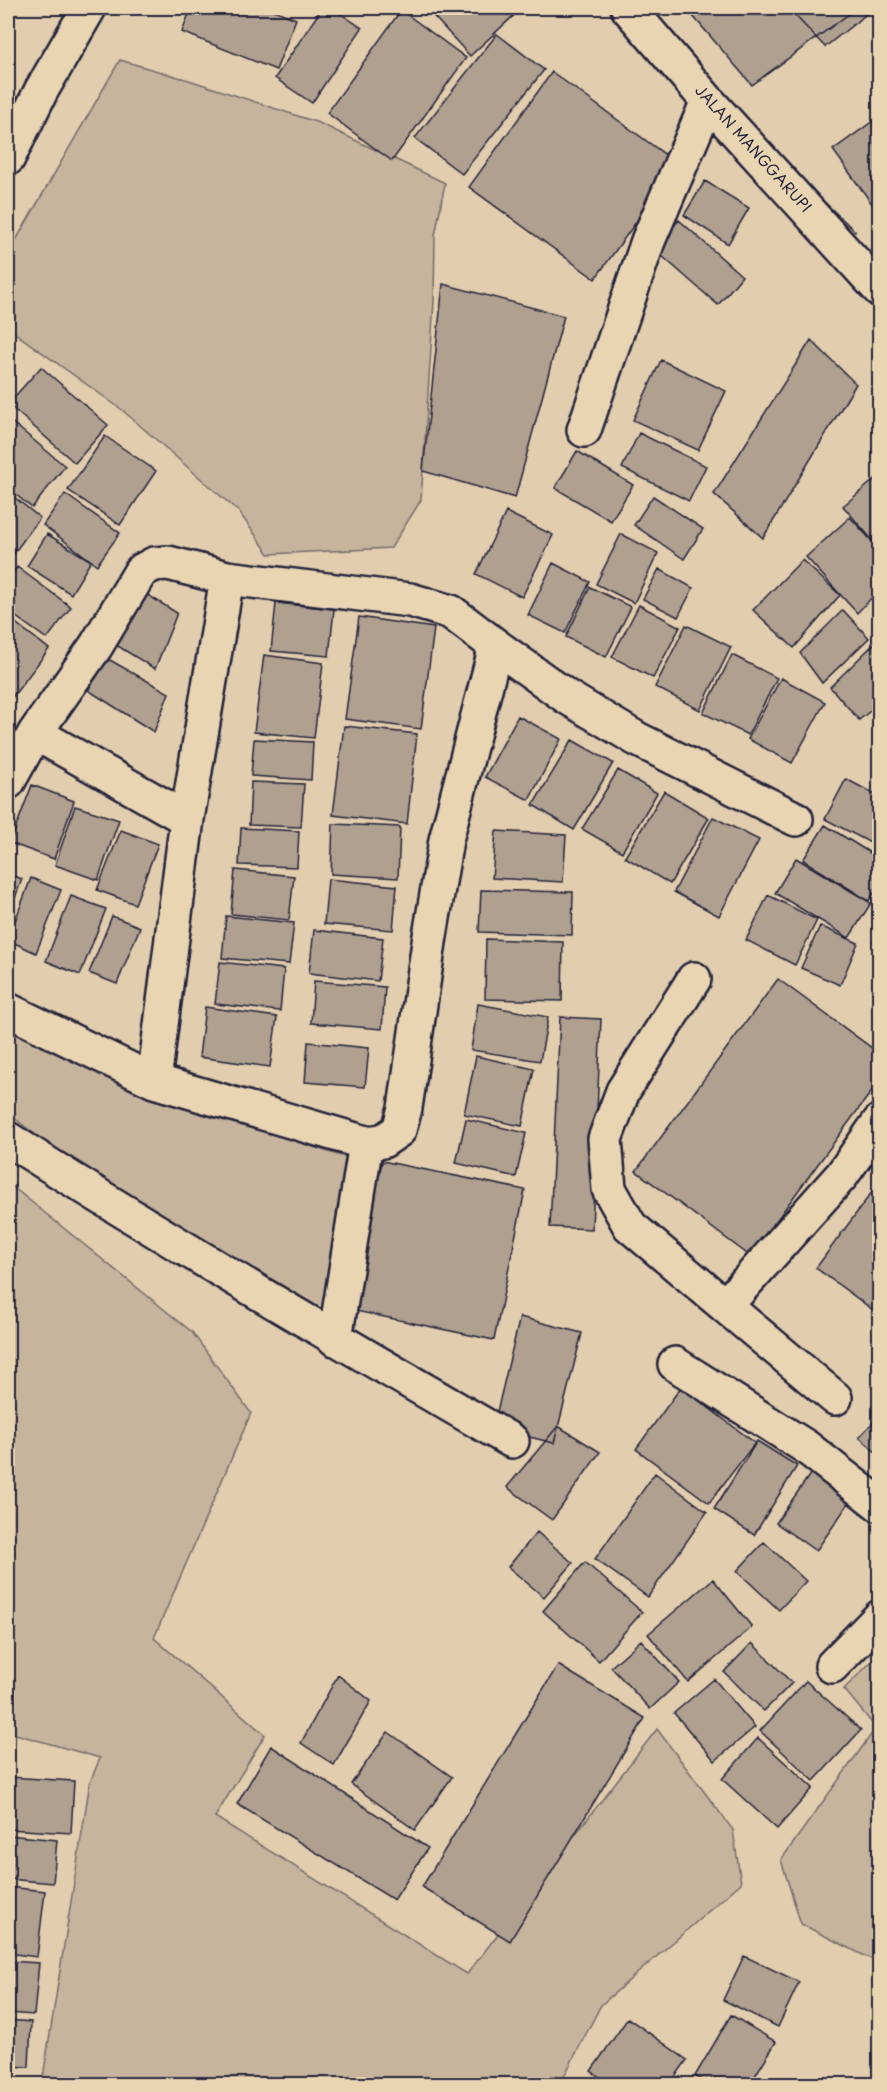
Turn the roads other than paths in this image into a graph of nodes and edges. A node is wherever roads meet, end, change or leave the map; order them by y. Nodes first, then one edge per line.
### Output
1 (89, 8) edge
2 (628, 8) edge
3 (708, 101) junction
4 (8, 158) edge
5 (879, 290) edge
6 (584, 430) dead end
7 (227, 578) junction
8 (496, 646) junction
9 (35, 734) junction
10 (8, 782) edge
11 (187, 819) junction
12 (795, 819) dead end
13 (694, 979) dead end
14 (8, 1010) edge
15 (154, 1081) junction
16 (879, 1122) edge
17 (8, 1140) edge
18 (366, 1143) junction
19 (725, 1306) junction
20 (335, 1339) junction
21 (675, 1364) dead end
22 (835, 1398) dead end
23 (512, 1441) dead end
24 (879, 1505) edge
25 (879, 1617) edge
26 (832, 1666) dead end

1 - 4 street
2 - 3 street, JALAN MANGGARUPI
3 - 5 street, JALAN MANGGARUPI
3 - 6 street
7 - 8 street
7 - 9 street
7 - 11 street
8 - 12 street
8 - 18 street
9 - 10 street
9 - 11 street
11 - 15 street
13 - 19 street
14 - 15 street
15 - 18 street
16 - 19 street
17 - 20 street
18 - 20 street
19 - 22 street
20 - 23 street
21 - 24 street
25 - 26 street

